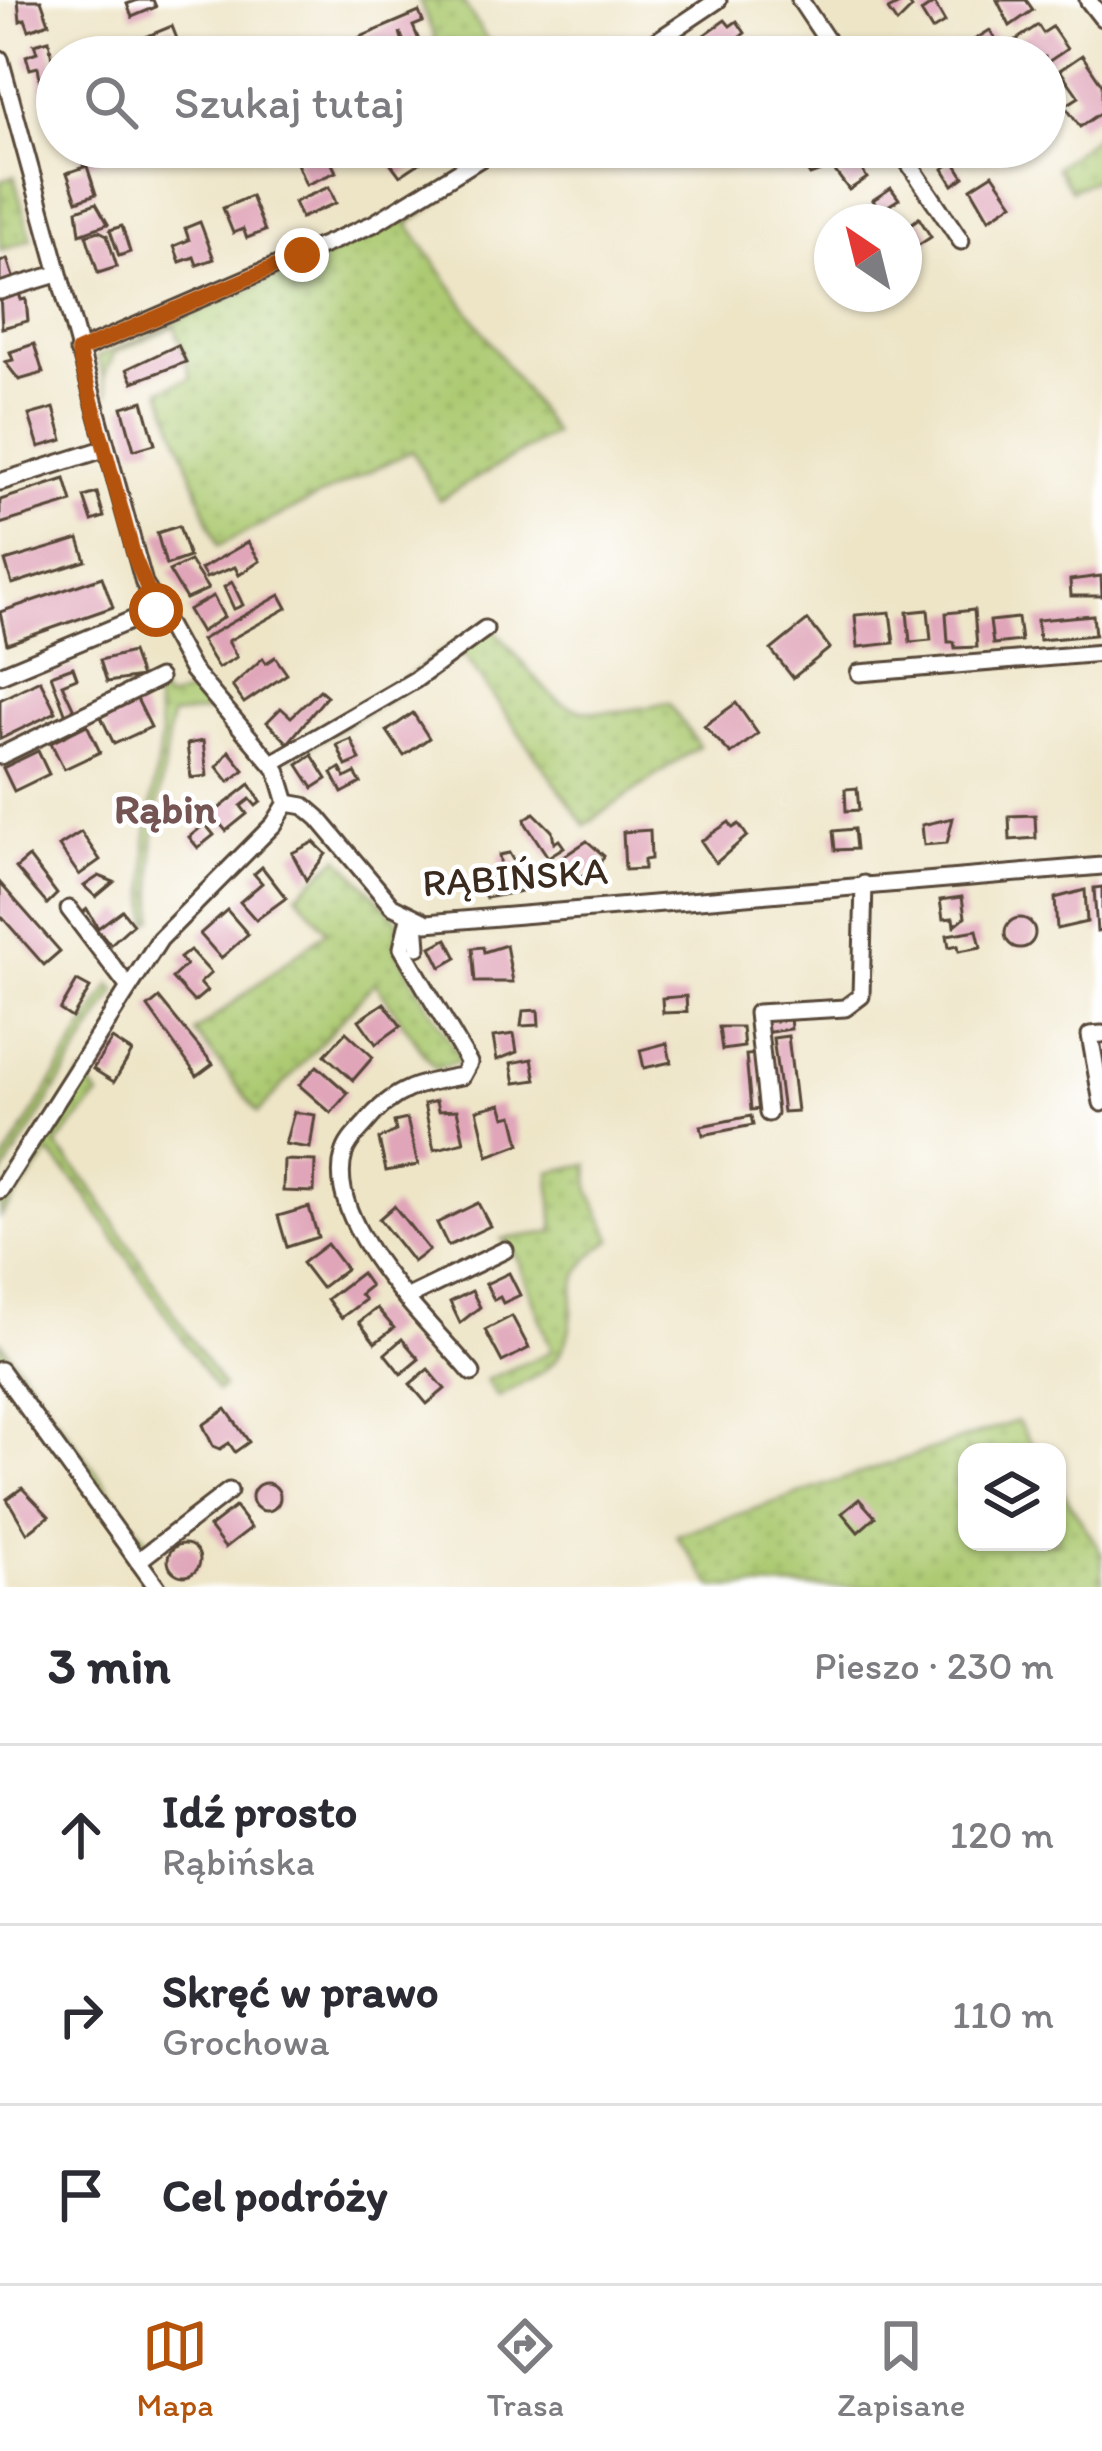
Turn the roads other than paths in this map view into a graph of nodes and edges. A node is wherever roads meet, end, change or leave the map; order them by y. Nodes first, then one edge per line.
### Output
1 (718, 0) edge
2 (800, 0) edge
3 (1088, 0) edge
4 (1102, 18) edge
5 (664, 36) edge
6 (824, 36) edge
7 (0, 59) edge
8 (465, 168) edge
9 (912, 168) edge
10 (961, 242) dead end
11 (58, 274) junction
12 (0, 291) edge
13 (78, 351) junction
14 (104, 449) junction
15 (0, 482) edge
16 (156, 610) junction
17 (485, 629) dead end
18 (1102, 653) edge
19 (859, 674) dead end
20 (0, 675) edge
21 (159, 678) dead end
22 (0, 756) edge
23 (272, 763) junction
24 (287, 803) junction
25 (1102, 866) edge
26 (864, 884) junction
27 (69, 909) dead end
28 (412, 919) junction
29 (418, 947) dead end
30 (127, 985) junction
31 (1102, 1034) edge
32 (1102, 1102) edge
33 (768, 1113) dead end
34 (0, 1190) edge
35 (505, 1250) dead end
36 (408, 1297) junction
37 (0, 1370) edge
38 (472, 1373) dead end
39 (229, 1491) dead end
40 (138, 1561) junction
41 (157, 1587) edge

1 - 5 street
2 - 6 street
3 - 4 street
7 - 11 street
8 - 13 street
9 - 10 street
11 - 12 street
11 - 13 street
13 - 14 street
14 - 15 street
14 - 16 street
16 - 20 street
16 - 23 street
17 - 23 street
18 - 19 street
21 - 22 street
23 - 24 street
24 - 28 street, RĄBIŃSKA
24 - 30 street
25 - 26 street, RĄBIŃSKA
26 - 28 street, RĄBIŃSKA
26 - 33 street
27 - 30 street
28 - 29 street
28 - 36 street
30 - 34 street
31 - 32 street
35 - 36 street
36 - 38 street
37 - 40 street
39 - 40 street
40 - 41 street

